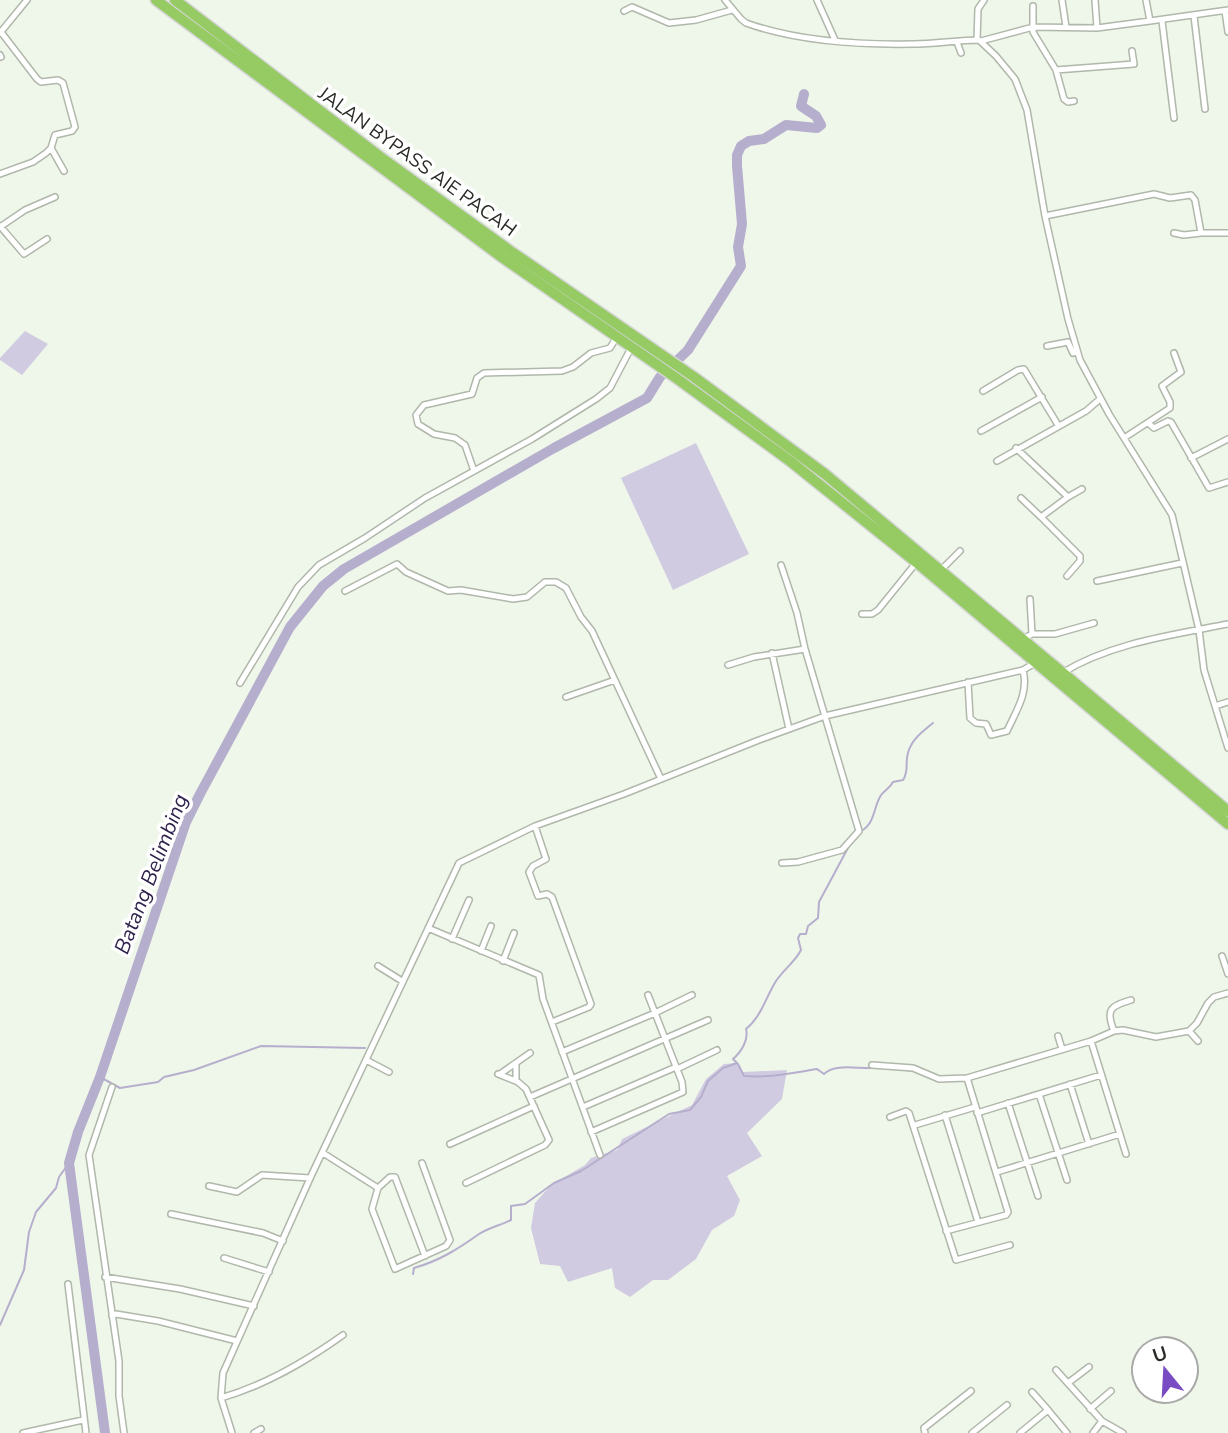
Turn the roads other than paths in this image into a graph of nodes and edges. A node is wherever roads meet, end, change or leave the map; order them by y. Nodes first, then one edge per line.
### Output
1 (27, 0) edge
2 (725, 0) edge
3 (817, 0) edge
4 (1062, 0) edge
5 (1094, 0) edge
6 (1146, 0) edge
7 (980, 1) edge
8 (166, 2) edge
9 (1033, 6) dead end
10 (732, 9) junction
11 (624, 11) dead end
12 (1227, 11) edge
13 (1194, 16) junction
14 (1150, 21) junction
15 (1162, 21) junction
16 (1033, 27) junction
17 (1066, 27) junction
18 (1097, 28) junction
19 (1228, 32) edge
20 (1, 33) edge
21 (835, 40) junction
22 (979, 40) junction
23 (957, 42) junction
24 (1132, 51) dead end
25 (961, 53) dead end
26 (1134, 64) junction
27 (1056, 71) junction
28 (1135, 74) dead end
29 (1074, 101) dead end
30 (1205, 109) dead end
31 (1174, 118) dead end
32 (51, 148) junction
33 (64, 171) dead end
34 (0, 174) edge
35 (55, 197) dead end
36 (1045, 216) junction
37 (0, 227) edge
38 (1174, 233) dead end
39 (1201, 233) junction
40 (1228, 233) edge
41 (47, 239) dead end
42 (616, 337) junction
43 (1046, 346) dead end
44 (638, 348) junction
45 (1077, 350) junction
46 (1174, 354) dead end
47 (983, 391) dead end
48 (1042, 397) junction
49 (1101, 399) junction
50 (1148, 424) junction
51 (1058, 425) junction
52 (981, 431) dead end
53 (1124, 438) junction
54 (1228, 439) edge
55 (1016, 449) junction
56 (1191, 458) junction
57 (998, 461) dead end
58 (474, 471) junction
59 (1228, 482) edge
60 (1082, 489) dead end
61 (1068, 497) junction
62 (1021, 498) dead end
63 (1041, 517) junction
64 (960, 551) dead end
65 (916, 562) junction
66 (1182, 563) junction
67 (781, 565) dead end
68 (942, 570) junction
69 (1067, 576) dead end
70 (1097, 581) dead end
71 (949, 583) junction
72 (345, 591) dead end
73 (1030, 599) dead end
74 (862, 614) dead end
75 (1094, 622) dead end
76 (1228, 624) edge
77 (1199, 630) junction
78 (1027, 637) junction
79 (805, 649) junction
80 (772, 653) junction
81 (1035, 663) junction
82 (728, 665) dead end
83 (1023, 670) junction
84 (1062, 673) junction
85 (615, 680) junction
86 (968, 682) junction
87 (240, 683) dead end
88 (566, 697) dead end
89 (1228, 702) edge
90 (1215, 706) junction
91 (825, 716) junction
92 (789, 729) junction
93 (1228, 748) edge
94 (661, 779) junction
95 (1228, 811) edge
96 (1228, 824) edge
97 (536, 826) junction
98 (782, 863) dead end
99 (469, 900) dead end
100 (491, 926) dead end
101 (428, 929) junction
102 (514, 933) dead end
103 (453, 939) junction
104 (481, 951) junction
105 (1222, 956) dead end
106 (503, 961) junction
107 (378, 966) dead end
108 (1228, 974) edge
109 (402, 981) junction
110 (1228, 993) edge
111 (648, 995) dead end
112 (692, 995) dead end
113 (1131, 1000) dead end
114 (655, 1013) junction
115 (708, 1020) dead end
116 (552, 1022) junction
117 (1114, 1031) junction
118 (1189, 1031) junction
119 (1058, 1036) dead end
120 (665, 1038) junction
121 (1091, 1041) junction
122 (1198, 1041) dead end
123 (1062, 1049) junction
124 (717, 1050) dead end
125 (562, 1052) junction
126 (530, 1053) dead end
127 (366, 1060) junction
128 (516, 1063) junction
129 (872, 1065) dead end
130 (676, 1068) junction
131 (389, 1072) dead end
132 (1101, 1075) junction
133 (967, 1078) junction
134 (516, 1080) junction
135 (572, 1080) junction
136 (1070, 1084) junction
137 (112, 1087) dead end
138 (1039, 1094) junction
139 (530, 1097) junction
140 (1009, 1103) junction
141 (534, 1106) junction
142 (583, 1107) junction
143 (976, 1110) junction
144 (945, 1115) junction
145 (890, 1117) dead end
146 (915, 1125) junction
147 (592, 1132) junction
148 (1120, 1134) junction
149 (1089, 1143) junction
150 (450, 1144) dead end
151 (323, 1153) junction
152 (1058, 1153) junction
153 (1126, 1154) dead end
154 (600, 1155) dead end
155 (422, 1163) dead end
156 (1027, 1163) junction
157 (997, 1172) junction
158 (310, 1178) junction
159 (1067, 1180) dead end
160 (466, 1183) dead end
161 (209, 1186) dead end
162 (378, 1188) junction
163 (1038, 1196) dead end
164 (171, 1214) dead end
165 (978, 1223) junction
166 (946, 1231) junction
167 (283, 1241) junction
168 (1010, 1245) dead end
169 (425, 1256) junction
170 (224, 1258) dead end
171 (269, 1272) junction
172 (105, 1277) junction
173 (68, 1284) dead end
174 (254, 1306) junction
175 (111, 1316) junction
176 (343, 1335) dead end
177 (237, 1341) junction
178 (1089, 1367) dead end
179 (1056, 1370) dead end
180 (1068, 1383) junction
181 (971, 1391) dead end
182 (1111, 1391) dead end
183 (1032, 1392) dead end
184 (221, 1398) junction
185 (1007, 1405) dead end
186 (1090, 1409) junction
187 (1048, 1410) junction
188 (83, 1420) junction
189 (1102, 1421) junction
190 (261, 1429) dead end
191 (231, 1432) edge
192 (23, 1433) edge
193 (86, 1433) edge
194 (124, 1433) edge
195 (254, 1433) edge
196 (925, 1433) edge
197 (972, 1433) edge
198 (1020, 1433) edge
199 (1066, 1433) edge
200 (1093, 1433) edge
201 (1122, 1433) edge

1 - 20 street
2 - 10 street
3 - 21 street
4 - 17 street
5 - 18 street
6 - 14 street
7 - 22 street
8 - 42 highway
8 - 44 highway, JALAN BYPASS AIE PACAH
9 - 16 street
10 - 11 street
10 - 21 street
12 - 13 street
12 - 19 street
13 - 15 street
13 - 30 street
14 - 15 street
14 - 18 street
15 - 31 street
16 - 17 street
16 - 22 street
16 - 27 street
17 - 18 street
20 - 32 street
21 - 23 street
22 - 23 street
22 - 36 street
23 - 25 street
24 - 26 street
26 - 27 street
26 - 28 street
27 - 29 street
32 - 33 street
32 - 34 street
35 - 37 street
36 - 39 street
36 - 45 street
37 - 41 street
38 - 39 street
39 - 40 street
42 - 44 highway
42 - 58 street
43 - 45 street
44 - 58 street
44 - 65 highway
44 - 68 highway
45 - 49 street
46 - 50 street
47 - 48 street
48 - 51 street
48 - 52 street
49 - 51 street
49 - 53 street
50 - 53 street
50 - 56 street
51 - 55 street
53 - 66 street
54 - 56 street
55 - 57 street
55 - 61 street
56 - 59 street
58 - 87 street
60 - 61 street
61 - 63 street
62 - 63 street
63 - 69 street
64 - 68 street
65 - 71 highway
65 - 74 street
66 - 70 street
66 - 77 street
67 - 79 street
68 - 71 highway
71 - 78 highway
71 - 81 highway
72 - 85 street
73 - 78 street
75 - 78 street
76 - 77 street
77 - 84 street
77 - 90 street
78 - 84 highway
79 - 80 street
79 - 91 street
80 - 82 street
80 - 92 street
81 - 83 street
81 - 96 highway
83 - 86 street
83 - 86 street
84 - 95 highway
85 - 88 street
85 - 94 street
86 - 91 street
89 - 90 street
90 - 93 street
91 - 92 street
91 - 98 street
92 - 94 street
94 - 97 street
97 - 101 street
97 - 116 street
99 - 103 street
100 - 104 street
101 - 103 street
101 - 109 street
102 - 106 street
103 - 104 street
104 - 106 street
105 - 108 street
106 - 116 street
107 - 109 street
109 - 127 street
110 - 118 street
111 - 114 street
112 - 114 street
113 - 117 street
114 - 120 street
114 - 125 street
115 - 120 street
116 - 125 street
117 - 118 street
117 - 121 street
118 - 122 street
119 - 123 street
120 - 130 street
120 - 135 street
121 - 123 street
121 - 132 street
123 - 133 street
124 - 130 street
125 - 135 street
126 - 128 street
127 - 131 street
127 - 151 street
128 - 134 street
128 - 134 street
129 - 133 street
130 - 142 street
130 - 147 street
132 - 136 street
132 - 148 street
133 - 143 street
134 - 139 street
135 - 139 street
135 - 142 street
136 - 138 street
136 - 149 street
137 - 172 street
138 - 140 street
138 - 152 street
139 - 141 street
140 - 143 street
140 - 156 street
141 - 150 street
141 - 160 street
142 - 147 street
143 - 144 street
143 - 157 street
144 - 146 street
144 - 165 street
145 - 146 street
146 - 166 street
147 - 154 street
148 - 149 street
148 - 153 street
149 - 152 street
151 - 158 street
151 - 162 street
152 - 156 street
152 - 159 street
155 - 169 street
156 - 157 street
156 - 163 street
157 - 165 street
158 - 161 street
158 - 167 street
162 - 169 street
162 - 169 street
164 - 167 street
165 - 166 street
166 - 168 street
167 - 171 street
170 - 171 street
171 - 174 street
172 - 174 street
172 - 175 street
173 - 188 street
174 - 177 street
175 - 177 street
175 - 194 street
176 - 184 street
177 - 184 street
178 - 180 street
179 - 180 street
180 - 186 street
181 - 196 street
182 - 186 street
183 - 187 street
184 - 191 street
185 - 197 street
186 - 189 street
187 - 198 street
187 - 199 street
188 - 192 street
188 - 193 street
189 - 200 street
189 - 201 street
190 - 195 street

